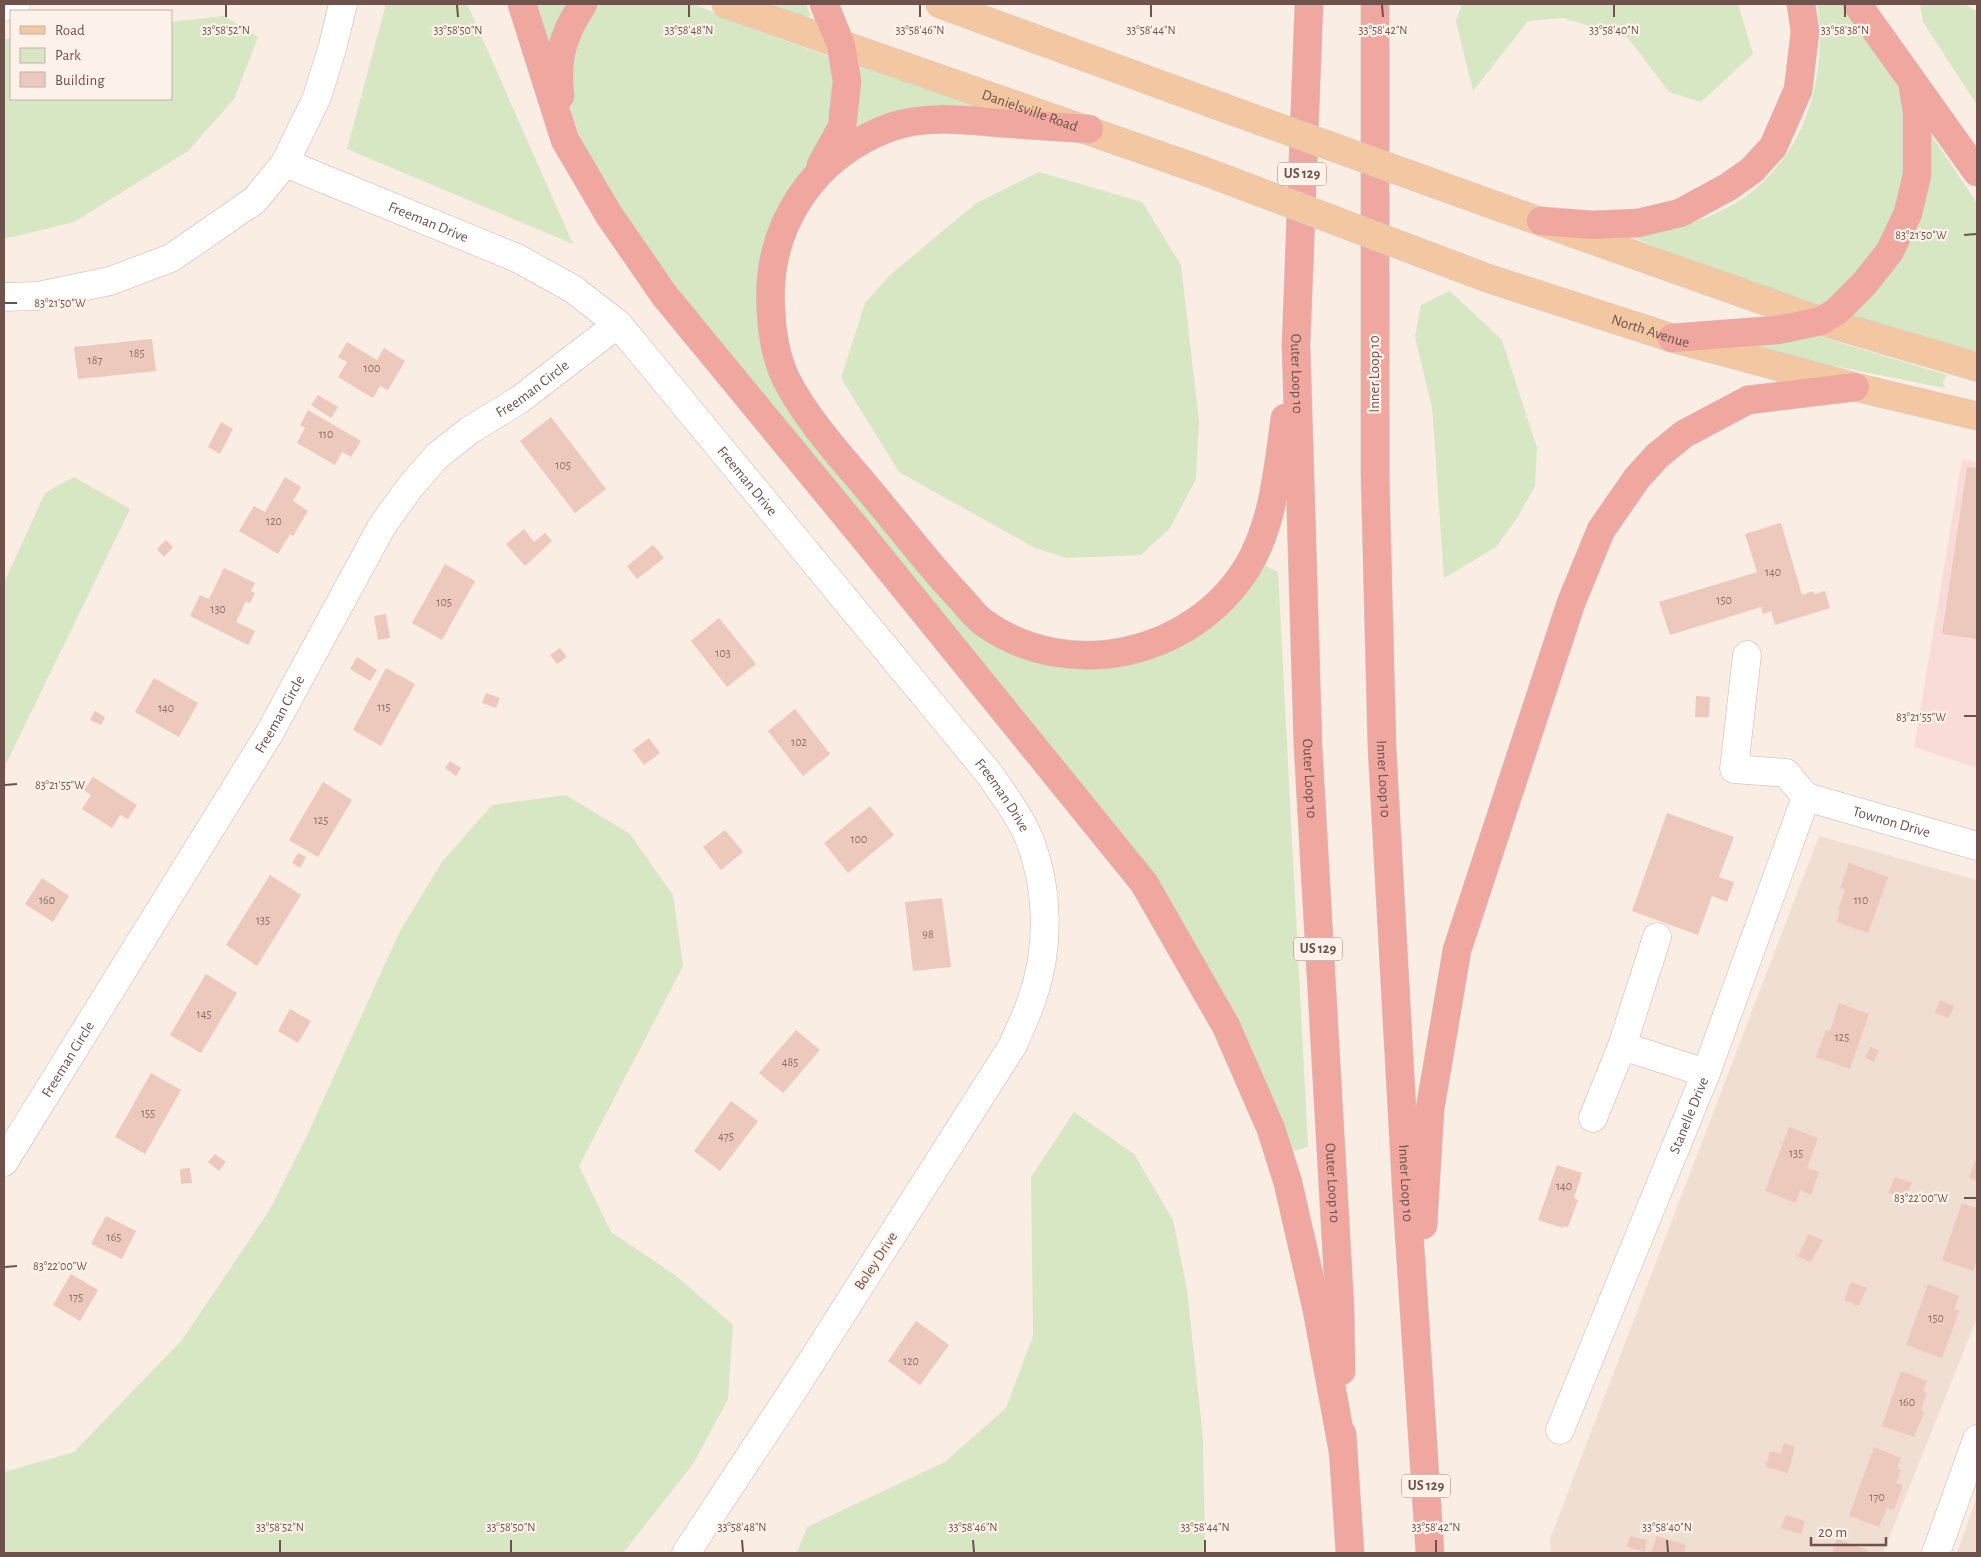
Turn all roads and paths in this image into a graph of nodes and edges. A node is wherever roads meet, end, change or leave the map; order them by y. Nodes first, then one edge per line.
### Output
1 (16, 4) edge
2 (343, 4) edge
3 (522, 4) edge
4 (583, 4) edge
5 (726, 4) edge
6 (824, 4) edge
7 (940, 4) edge
8 (1309, 4) edge
9 (1375, 4) edge
10 (1385, 4) edge
11 (1801, 4) edge
12 (1857, 4) edge
13 (4, 7) edge
14 (841, 45) junction
15 (1374, 74) junction
16 (1912, 81) junction
17 (1089, 129) junction
18 (566, 140) junction
19 (285, 163) junction
20 (1977, 172) edge
21 (813, 180) junction
22 (1334, 220) joint
23 (1541, 221) junction
24 (4, 297) edge
25 (1820, 321) junction
26 (618, 324) junction
27 (1672, 338) junction
28 (1296, 344) junction
29 (1977, 367) edge
30 (1855, 388) junction
31 (1977, 416) edge
32 (1747, 655) dead end
33 (1806, 797) junction
34 (1977, 846) edge
35 (1657, 937) dead end
36 (1043, 957) joint
37 (1622, 1046) junction
38 (1706, 1073) junction
39 (1593, 1118) dead end
40 (4, 1162) edge
41 (1421, 1419) junction
42 (1560, 1430) dead end
43 (1977, 1439) edge
44 (1343, 1451) junction
45 (686, 1553) edge
46 (1350, 1553) edge
47 (1430, 1553) edge
48 (1936, 1553) edge

1 - 13 street
2 - 19 street
3 - 18 highway
4 - 18 highway
5 - 14 main road, Danielsville Road
6 - 14 highway
7 - 23 main road, bridge
8 - 28 highway, Outer Loop 10 / US 129
9 - 15 highway, Inner Loop 10 / US 129
10 - 15 highway
11 - 23 highway
12 - 16 highway
14 - 17 main road, Danielsville Road
14 - 21 highway
15 - 41 highway, Inner Loop 10 / US 129
16 - 20 highway
16 - 25 highway
17 - 21 highway
17 - 22 main road, Danielsville Road, bridge
18 - 44 highway
19 - 24 street
19 - 26 street, Freeman Drive
21 - 28 highway
22 - 27 main road, North Avenue, bridge
23 - 25 main road
25 - 27 highway
25 - 29 main road
26 - 36 street, Freeman Drive
26 - 40 street, Freeman Circle
27 - 30 main road, North Avenue
28 - 44 highway, Outer Loop 10 / US 129
30 - 31 main road, North Avenue
30 - 41 highway
32 - 33 street
33 - 34 street, Townon Drive
33 - 38 street, Stanelle Drive
35 - 37 street
36 - 45 street, Boley Drive
37 - 38 street
37 - 39 street
38 - 42 street, Stanelle Drive
41 - 47 highway, Inner Loop 10 / US 129
43 - 48 street
44 - 46 highway, Outer Loop 10 / US 129

